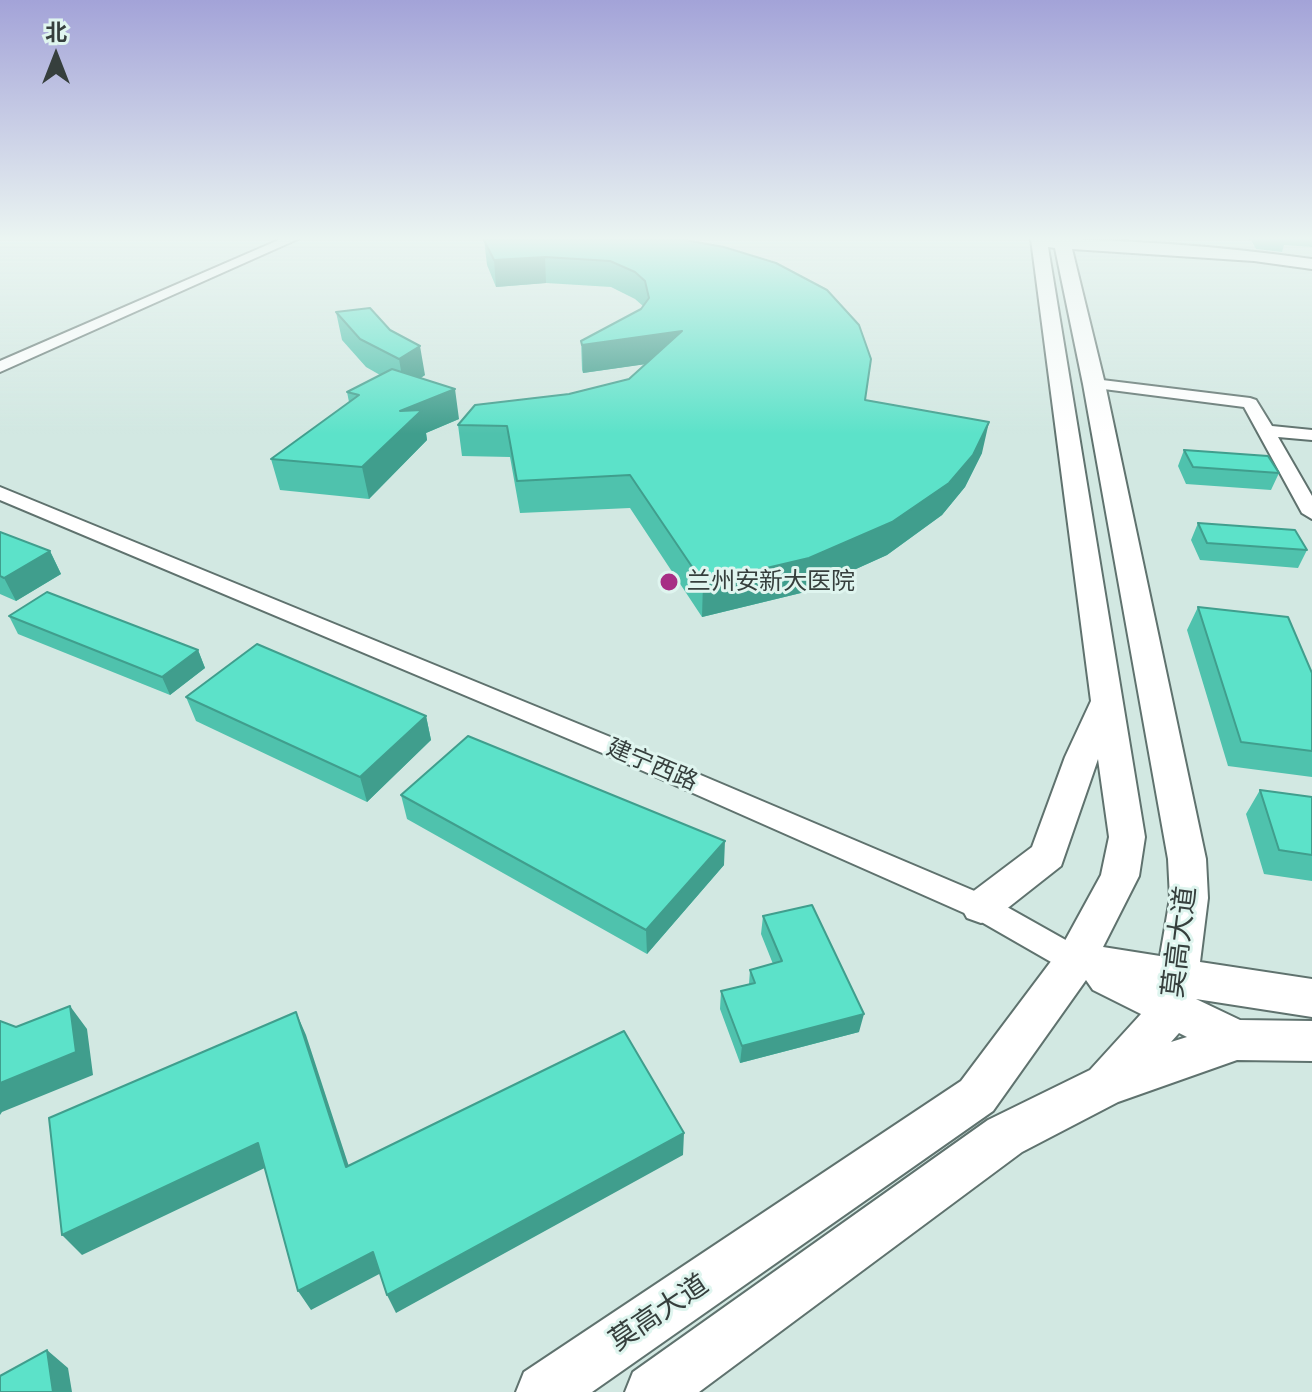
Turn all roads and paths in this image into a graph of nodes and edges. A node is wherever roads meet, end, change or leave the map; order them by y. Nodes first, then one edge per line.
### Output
1 (144, 304) edge
2 (1056, 304) edge
3 (1068, 304) edge
4 (0, 367) edge
5 (1094, 384) junction
6 (1266, 431) junction
7 (1312, 435) edge
8 (0, 493) edge
9 (1312, 513) edge
10 (1107, 701) junction
11 (981, 907) junction
12 (1076, 961) junction
13 (1175, 993) junction
14 (1312, 998) edge
15 (1237, 1040) junction
16 (1312, 1041) edge
17 (1106, 1085) junction
18 (544, 1392) edge
19 (653, 1392) edge

1 - 4 street
2 - 10 main road, 莫高大道
3 - 5 main road, 莫高大道
5 - 6 street
5 - 13 main road, 莫高大道
6 - 7 street
6 - 9 street
8 - 11 street, 建宁西路
10 - 11 main road
10 - 12 main road, 莫高大道
11 - 12 street, 建宁西路
12 - 13 main road
12 - 18 main road, 莫高大道
13 - 14 main road
13 - 15 main road
13 - 17 main road, 莫高大道
15 - 16 main road
15 - 17 main road
17 - 19 main road, 莫高大道

